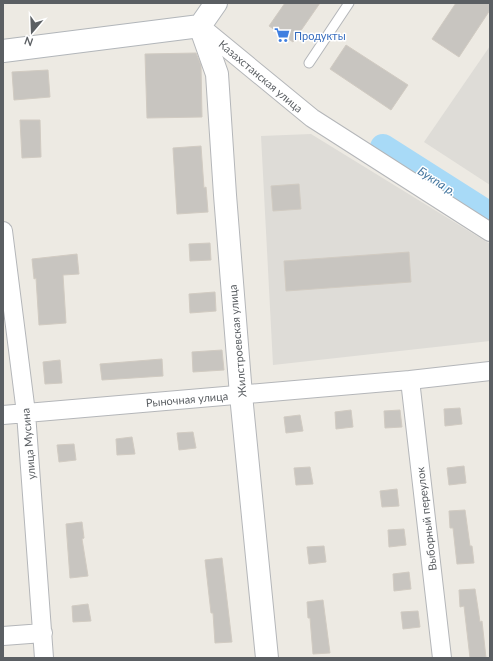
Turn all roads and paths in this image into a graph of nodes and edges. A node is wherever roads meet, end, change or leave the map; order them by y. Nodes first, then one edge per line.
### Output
1 (216, 3) edge
2 (350, 3) edge
3 (200, 26) junction
4 (3, 51) edge
5 (309, 63) dead end
6 (490, 232) edge
7 (3, 237) edge
8 (490, 371) edge
9 (410, 380) junction
10 (241, 394) junction
11 (26, 413) junction
12 (3, 415) edge
13 (43, 633) junction
14 (3, 636) edge
15 (44, 658) edge
16 (267, 658) edge
17 (442, 658) edge

1 - 3 street
2 - 5 lane
3 - 4 street
3 - 6 street, Казахстанская улица
3 - 10 street, Жилстроевская улица
7 - 11 street, улица Мусина
8 - 9 street, Рыночная улица
9 - 10 street, Рыночная улица
9 - 17 street, Выборный переулок
10 - 11 street, Рыночная улица
10 - 16 street, Жилстроевская улица
11 - 12 street, Рыночная улица
11 - 13 street, улица Мусина
13 - 14 street
13 - 15 street, улица Мусина

